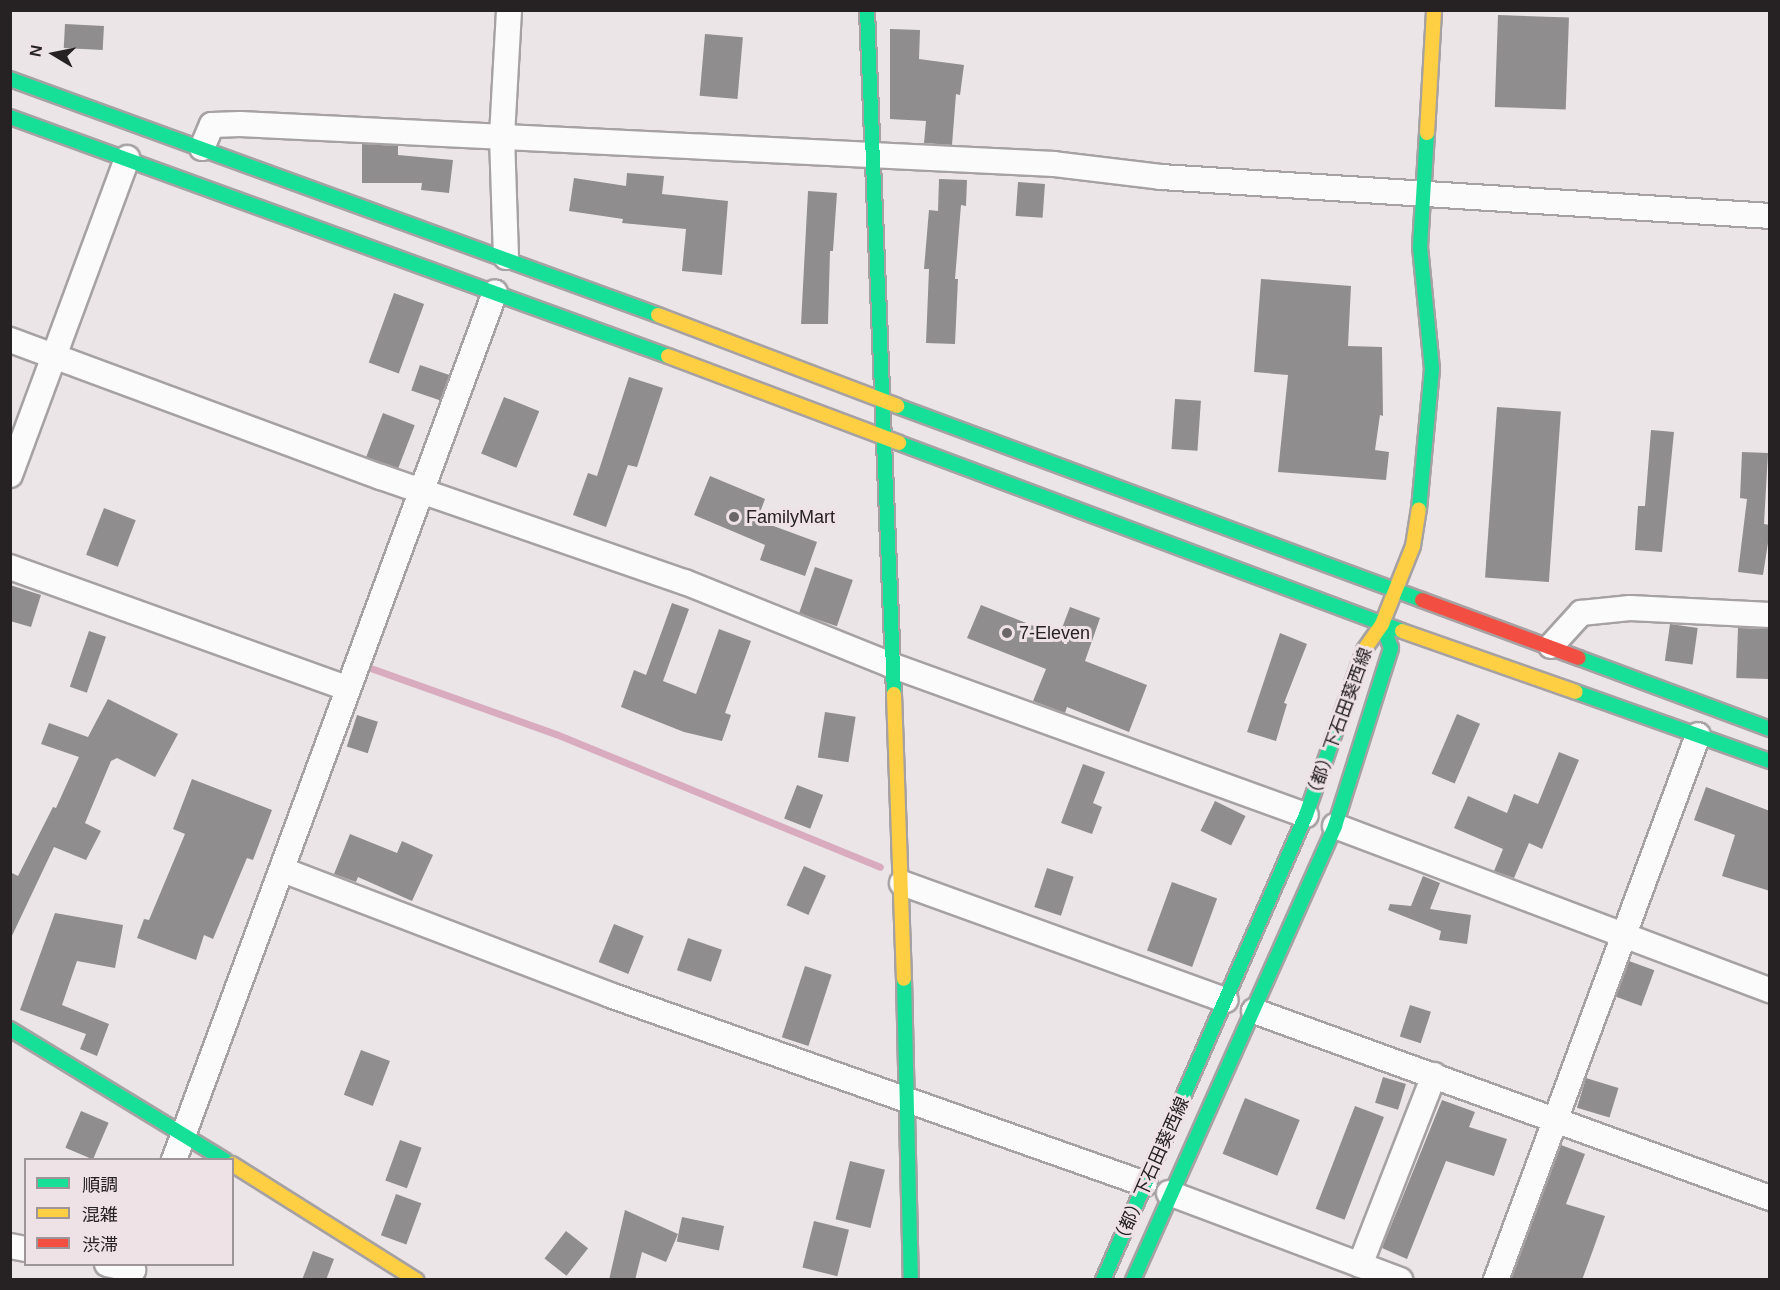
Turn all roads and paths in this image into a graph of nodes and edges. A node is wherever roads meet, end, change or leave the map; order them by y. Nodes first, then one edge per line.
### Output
1 (509, 10) edge
2 (867, 10) edge
3 (1434, 10) edge
4 (10, 79) edge
5 (10, 117) edge
6 (502, 136) junction
7 (202, 148) junction
8 (871, 157) junction
9 (127, 158) junction
10 (1422, 193) junction
11 (1770, 216) edge
12 (506, 257) junction
13 (495, 292) junction
14 (10, 340) edge
15 (53, 358) junction
16 (880, 400) junction
17 (881, 436) junction
18 (10, 475) edge
19 (419, 490) junction
20 (10, 567) edge
21 (1395, 588) junction
22 (1770, 615) edge
23 (1383, 624) junction
24 (1551, 646) junction
25 (891, 665) junction
26 (346, 688) junction
27 (1770, 729) edge
28 (1698, 735) junction
29 (1770, 761) edge
30 (1306, 815) junction
31 (1335, 826) junction
32 (283, 870) junction
33 (902, 884) junction
34 (1623, 936) junction
35 (1770, 990) edge
36 (1225, 1000) junction
37 (1254, 1011) junction
38 (10, 1029) edge
39 (1434, 1075) junction
40 (906, 1098) junction
41 (1553, 1120) junction
42 (183, 1135) junction
43 (175, 1158) edge
44 (222, 1158) edge
45 (234, 1165) edge
46 (1145, 1184) junction
47 (1169, 1193) junction
48 (1770, 1198) edge
49 (1360, 1265) junction
50 (114, 1266) edge
51 (133, 1271) edge
52 (416, 1280) edge
53 (911, 1280) edge
54 (1103, 1280) edge
55 (1133, 1280) edge
56 (1400, 1280) edge
57 (1496, 1280) edge

1 - 6 street
2 - 8 street
3 - 10 street
4 - 7 street
5 - 9 street
6 - 7 street
6 - 8 street
6 - 12 street
7 - 12 street
8 - 10 street
8 - 16 street
9 - 13 street
9 - 15 street
10 - 11 street
10 - 21 street
12 - 16 street
13 - 17 street
13 - 19 street
14 - 15 street
15 - 18 street
15 - 19 street
16 - 17 street
16 - 21 street
17 - 23 street
17 - 25 street
19 - 25 street
19 - 26 street
20 - 26 street
21 - 23 street
21 - 24 street
22 - 24 street
23 - 28 street
23 - 30 street, （都）下石田葵西線
23 - 31 street, （都）下石田葵西線
24 - 27 street
25 - 30 street
25 - 33 street
26 - 32 street
28 - 29 street
28 - 34 street
30 - 36 street, （都）下石田葵西線
31 - 34 street
31 - 37 street, （都）下石田葵西線
32 - 40 street
32 - 42 street
33 - 36 street
33 - 40 street
34 - 35 street
34 - 41 street
36 - 46 street, （都）下石田葵西線
37 - 39 street
37 - 47 street, （都）下石田葵西線
38 - 42 street
39 - 41 street
39 - 49 street
40 - 46 street
40 - 53 street
41 - 48 street
41 - 57 street
42 - 43 street
42 - 44 street
45 - 52 street
46 - 54 street, （都）下石田葵西線
47 - 49 street
47 - 55 street, （都）下石田葵西線
49 - 56 street
50 - 51 street

